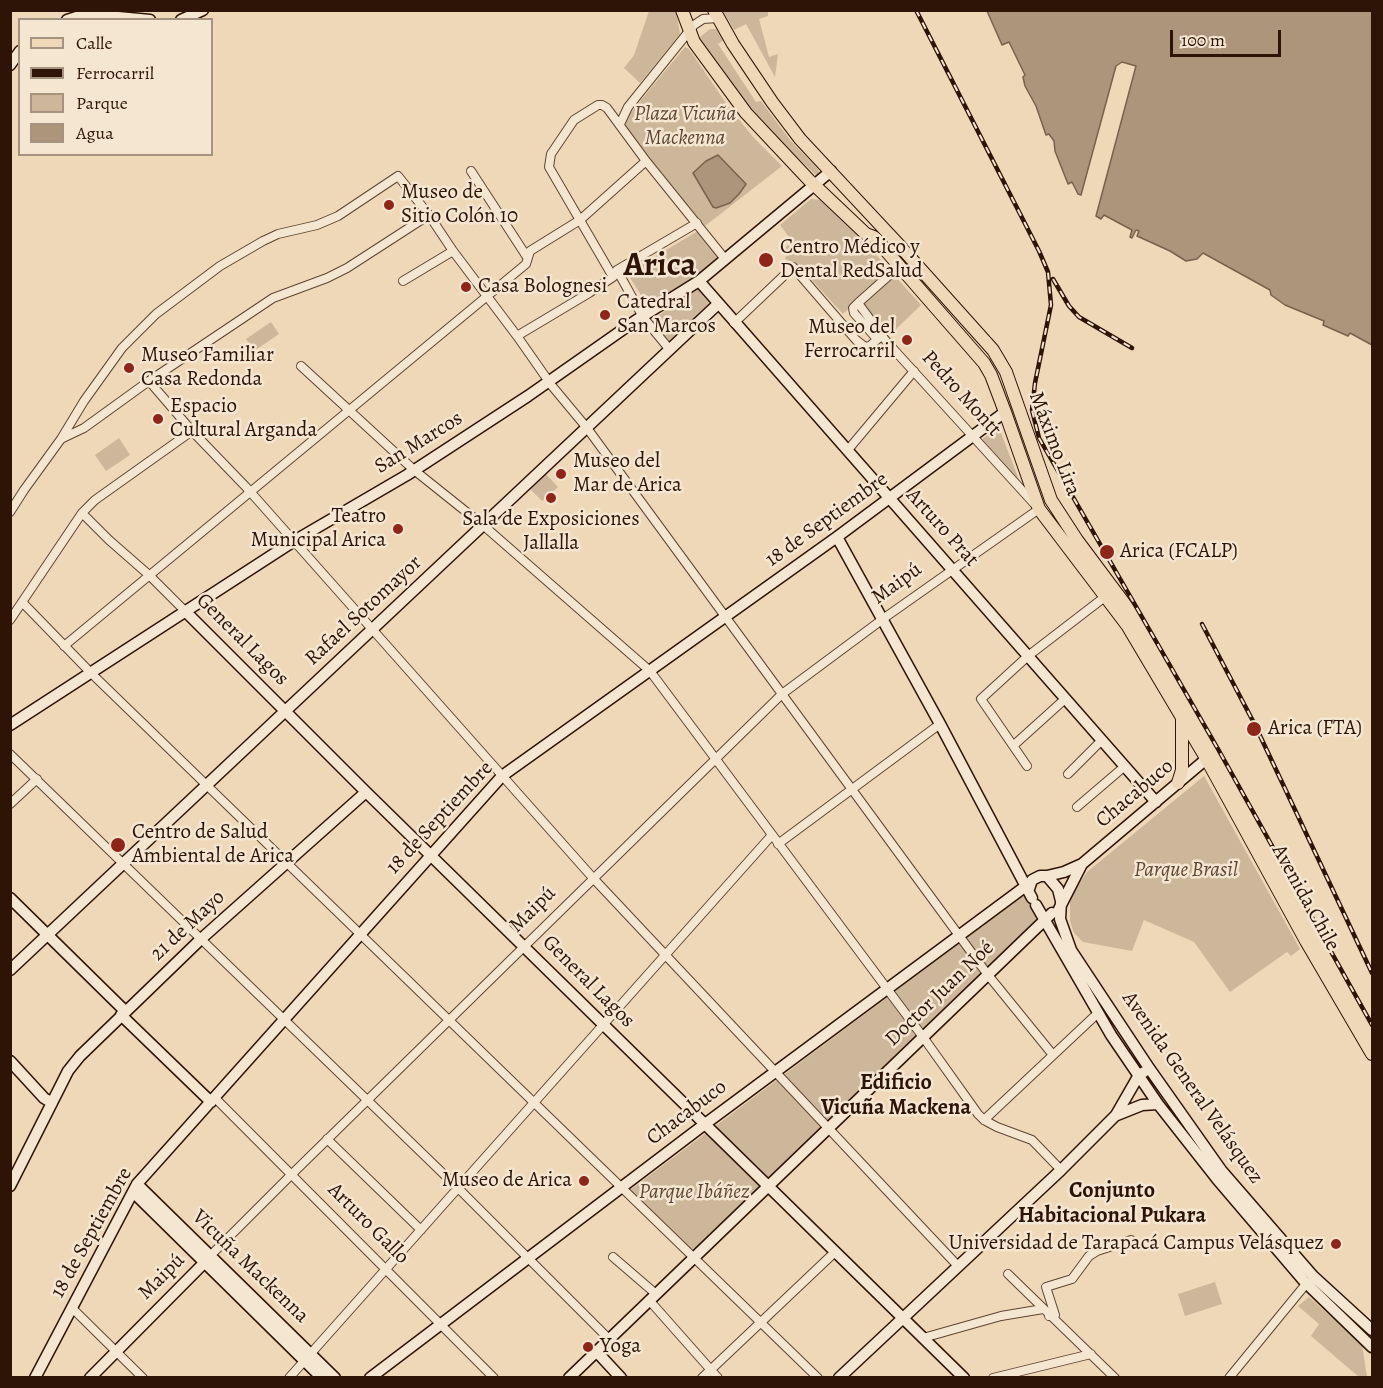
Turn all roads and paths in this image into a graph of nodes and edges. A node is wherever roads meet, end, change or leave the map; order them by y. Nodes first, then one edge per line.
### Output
1 (203, 10) edge
2 (682, 10) edge
3 (716, 14) edge
4 (73, 18) edge
5 (129, 18) edge
6 (185, 18) edge
7 (689, 30) junction
8 (620, 124) junction
9 (646, 161) junction
10 (471, 171) dead end
11 (831, 171) junction
12 (814, 185) junction
13 (429, 215) junction
14 (580, 220) junction
15 (696, 223) junction
16 (866, 234) junction
17 (453, 251) junction
18 (527, 257) junction
19 (725, 259) junction
20 (894, 271) junction
21 (615, 273) junction
22 (403, 280) dead end
23 (699, 281) junction
24 (487, 295) junction
25 (930, 300) junction
26 (718, 304) junction
27 (643, 317) junction
28 (734, 323) junction
29 (518, 336) junction
30 (880, 337) junction
31 (670, 350) junction
32 (301, 366) dead end
33 (914, 371) junction
34 (149, 381) junction
35 (549, 381) junction
36 (349, 409) junction
37 (1005, 412) junction
38 (587, 428) junction
39 (192, 431) junction
40 (972, 436) junction
41 (61, 439) junction
42 (847, 451) junction
43 (414, 470) junction
44 (250, 491) junction
45 (890, 498) junction
46 (1039, 509) junction
47 (10, 512) edge
48 (82, 513) junction
49 (484, 526) junction
50 (837, 537) junction
51 (294, 541) junction
52 (953, 568) junction
53 (149, 575) junction
54 (1106, 596) junction
55 (22, 602) junction
56 (186, 612) junction
57 (726, 617) junction
58 (882, 619) junction
59 (10, 620) edge
60 (373, 630) junction
61 (64, 646) junction
62 (1028, 656) junction
63 (650, 671) junction
64 (91, 673) junction
65 (782, 694) junction
66 (1065, 699) junction
67 (286, 711) junction
68 (1182, 718) junction
69 (940, 724) junction
70 (10, 725) edge
71 (1102, 740) junction
72 (1014, 746) junction
73 (10, 754) edge
74 (1210, 756) junction
75 (716, 760) junction
76 (1028, 766) dead end
77 (1125, 766) junction
78 (1068, 774) dead end
79 (502, 776) junction
80 (37, 779) junction
81 (1178, 783) junction
82 (207, 786) junction
83 (852, 789) junction
84 (366, 792) junction
85 (1156, 802) junction
86 (10, 804) edge
87 (1077, 807) dead end
88 (772, 835) junction
89 (778, 844) junction
90 (431, 855) junction
91 (287, 862) junction
92 (123, 864) junction
93 (1082, 864) junction
94 (1047, 876) junction
95 (593, 878) junction
96 (1028, 885) junction
97 (10, 898) edge
98 (1061, 902) junction
99 (1048, 917) junction
100 (361, 934) junction
101 (47, 935) junction
102 (959, 935) junction
103 (201, 939) junction
104 (524, 946) junction
105 (665, 955) junction
106 (1322, 958) junction
107 (10, 970) edge
108 (988, 975) junction
109 (887, 989) junction
110 (1098, 1012) junction
111 (123, 1013) junction
112 (284, 1020) junction
113 (450, 1020) junction
114 (603, 1025) junction
115 (1372, 1035) edge
116 (923, 1037) junction
117 (1372, 1054) edge
118 (1053, 1055) junction
119 (10, 1061) edge
120 (1149, 1068) junction
121 (775, 1072) junction
122 (1139, 1075) junction
123 (213, 1100) junction
124 (368, 1101) junction
125 (534, 1102) junction
126 (52, 1103) junction
127 (1158, 1104) junction
128 (1116, 1115) junction
129 (984, 1120) junction
130 (705, 1124) junction
131 (828, 1128) junction
132 (327, 1140) junction
133 (1061, 1170) junction
134 (291, 1175) junction
135 (10, 1186) edge
136 (768, 1186) junction
137 (621, 1187) junction
138 (135, 1188) junction
139 (458, 1188) junction
140 (421, 1230) junction
141 (1131, 1240) dead end
142 (835, 1252) junction
143 (613, 1257) dead end
144 (694, 1257) junction
145 (528, 1258) junction
146 (207, 1260) junction
147 (958, 1266) junction
148 (386, 1270) junction
149 (1008, 1274) dead end
150 (1306, 1284) junction
151 (653, 1297) junction
152 (72, 1308) junction
153 (1043, 1309) junction
154 (1049, 1316) junction
155 (903, 1318) junction
156 (761, 1322) junction
157 (440, 1324) junction
158 (1372, 1330) edge
159 (923, 1338) junction
160 (609, 1339) junction
161 (1372, 1347) edge
162 (115, 1350) junction
163 (596, 1351) junction
164 (1091, 1354) junction
165 (307, 1357) junction
166 (711, 1369) junction
167 (35, 1377) edge
168 (90, 1377) edge
169 (143, 1377) edge
170 (289, 1377) edge
171 (322, 1377) edge
172 (335, 1377) edge
173 (370, 1377) edge
174 (494, 1377) edge
175 (569, 1377) edge
176 (621, 1377) edge
177 (702, 1377) edge
178 (718, 1377) edge
179 (818, 1377) edge
180 (839, 1377) edge
181 (964, 1377) edge
182 (993, 1377) edge
183 (1115, 1377) edge
184 (1229, 1377) edge

1 - 6 street
2 - 7 main road
3 - 7 street
3 - 11 main road
4 - 5 street
7 - 8 street
7 - 12 main road
8 - 9 street
8 - 14 street
9 - 14 street
9 - 15 street
10 - 18 street
11 - 12 street, San Marcos
11 - 74 main road, Máximo Lira
12 - 16 main road, Máximo Lira
12 - 19 street, San Marcos
13 - 17 street
13 - 34 street
13 - 41 street
14 - 18 street
14 - 21 street
15 - 19 street
15 - 21 street
16 - 20 main road, Máximo Lira
16 - 25 main road, Máximo Lira
17 - 22 street
17 - 24 street
18 - 24 street
19 - 23 street, San Marcos
20 - 25 main road, Máximo Lira
20 - 30 street, Pedro Montt
21 - 27 street
21 - 29 street
23 - 26 street, Arturo Prat
23 - 27 street, San Marcos
24 - 29 street
24 - 36 street
25 - 37 main road, Máximo Lira
26 - 28 street, Arturo Prat
26 - 31 street, Rafael Sotomayor
27 - 31 street
27 - 35 street, San Marcos
28 - 30 street
28 - 42 street, Arturo Prat
29 - 35 street
30 - 33 street, Pedro Montt
31 - 38 street, Rafael Sotomayor
32 - 36 street
33 - 40 street, Pedro Montt
33 - 42 street
34 - 39 street
34 - 41 street
35 - 38 street
35 - 43 street, San Marcos
36 - 43 street
36 - 44 street
37 - 40 street, 18 de Septiembre
37 - 46 main road, Máximo Lira
38 - 49 street, Rafael Sotomayor
38 - 57 street
39 - 44 street
39 - 48 street
40 - 45 street, 18 de Septiembre
40 - 46 street, Pedro Montt
41 - 47 street
42 - 45 street, Arturo Prat
43 - 49 street
43 - 51 street, San Marcos
44 - 51 street
44 - 53 street
45 - 50 street, 18 de Septiembre
45 - 52 street, Arturo Prat
46 - 52 street, Maipú
46 - 54 main road, Máximo Lira
48 - 53 street, General Lagos
48 - 55 street
49 - 60 street, Rafael Sotomayor
49 - 63 street
50 - 57 street, 18 de Septiembre
50 - 58 street
51 - 56 street, San Marcos
51 - 60 street
52 - 58 street, Maipú
52 - 62 street, Arturo Prat
53 - 56 street, General Lagos
53 - 61 street
54 - 62 street
54 - 68 main road, Máximo Lira
55 - 59 street
55 - 61 street
56 - 64 street, San Marcos
56 - 67 street, General Lagos
57 - 63 street, 18 de Septiembre
57 - 65 street
58 - 65 street, Maipú
58 - 69 street
60 - 67 street, Rafael Sotomayor
60 - 79 street
61 - 64 street
62 - 66 street, Arturo Prat
62 - 72 street
63 - 75 street
63 - 79 street, 18 de Septiembre
64 - 70 street, San Marcos
64 - 82 street
65 - 75 street, Maipú
65 - 83 street
66 - 71 street, Arturo Prat
66 - 72 street
67 - 82 street, Rafael Sotomayor
67 - 84 street, General Lagos
68 - 74 main road, Máximo Lira
68 - 81 main road
69 - 83 street
69 - 96 street
71 - 77 street, Arturo Prat
71 - 78 street
72 - 76 street
73 - 80 street
74 - 81 street, Chacabuco
74 - 106 main road, Avenida Chile
75 - 88 street
75 - 95 street, Maipú
77 - 85 street, Arturo Prat
77 - 87 street
79 - 90 street, 18 de Septiembre
79 - 95 street
80 - 86 street
80 - 92 street
81 - 85 street, Chacabuco
82 - 91 street
82 - 92 street, Rafael Sotomayor
83 - 89 street
83 - 102 street
84 - 90 street, General Lagos
84 - 91 street, 21 de Mayo
85 - 93 street, Chacabuco
88 - 89 street
88 - 105 street
89 - 109 street
90 - 100 street, 18 de Septiembre
90 - 104 street, General Lagos
91 - 100 street
91 - 103 street, 21 de Mayo
92 - 101 street, Rafael Sotomayor
92 - 103 street
93 - 94 street, Chacabuco
93 - 98 street, Chacabuco
94 - 96 street
94 - 98 street
95 - 104 street, Maipú
95 - 105 street
96 - 99 street, Avenida General Velásquez
96 - 102 street, Chacabuco
97 - 101 street, Arturo Gallo
98 - 99 street
98 - 120 street, Avenida General Velásquez
99 - 108 street, Doctor Juan Noé
99 - 110 street, Avenida General Velásquez
100 - 112 street, 18 de Septiembre
100 - 113 street
101 - 107 street, Rafael Sotomayor
101 - 111 street, Arturo Gallo
102 - 108 street
102 - 109 street, Chacabuco
103 - 111 street, 21 de Mayo
103 - 112 street
104 - 113 street, Maipú
104 - 114 street, General Lagos
105 - 114 street
105 - 121 street
106 - 115 main road, Avenida Chile
106 - 117 main road, Avenida Chile
108 - 116 street, Doctor Juan Noé
108 - 118 street
109 - 116 street
109 - 121 street, Chacabuco
110 - 118 street
110 - 122 street, Avenida General Velásquez
111 - 123 street, Arturo Gallo
111 - 126 street, 21 de Mayo
112 - 123 street, 18 de Septiembre
112 - 124 street
113 - 124 street, Maipú
113 - 125 street
114 - 125 street
114 - 130 street, General Lagos
116 - 129 street
116 - 131 street, Doctor Juan Noé
118 - 129 street
119 - 126 street
120 - 122 street
120 - 158 street, Avenida General Velásquez
121 - 130 street, Chacabuco
121 - 131 street
122 - 127 street, Avenida General Velásquez
122 - 128 street
123 - 134 street, Arturo Gallo
123 - 138 street, 18 de Septiembre
124 - 132 street, Maipú
124 - 139 street
125 - 137 street
125 - 139 street
126 - 135 street, 21 de Mayo
127 - 128 street
127 - 150 street, Avenida General Velásquez
128 - 133 street
129 - 133 street
130 - 136 street, General Lagos
130 - 137 street, Chacabuco
131 - 136 street, Doctor Juan Noé
131 - 147 street
132 - 134 street, Maipú
132 - 140 street
133 - 147 street
134 - 146 street, Maipú
134 - 148 street, Arturo Gallo
136 - 142 street, General Lagos
136 - 144 street, Doctor Juan Noé
137 - 144 street
137 - 145 street, Chacabuco
138 - 146 street, Vicuña Mackenna
138 - 152 street, 18 de Septiembre
139 - 140 street
139 - 145 street
140 - 148 street
141 - 154 street
142 - 155 street, General Lagos
142 - 156 street
143 - 151 street
144 - 151 street, Doctor Juan Noé
144 - 156 street
145 - 157 street, Chacabuco
145 - 160 street
146 - 162 street, Maipú
146 - 165 street, Vicuña Mackenna
147 - 155 street
148 - 157 street, Arturo Gallo
148 - 165 street
149 - 153 street
150 - 161 street, Avenida General Velásquez
150 - 184 street
151 - 160 street, Doctor Juan Noé
151 - 166 street
152 - 162 street
152 - 167 street, 18 de Septiembre
153 - 154 street
153 - 159 street
154 - 164 street
155 - 159 street, General Lagos
155 - 180 street
156 - 166 street
156 - 179 street
157 - 173 street, Chacabuco
157 - 174 street, Arturo Gallo
159 - 181 street, General Lagos
160 - 163 street, Doctor Juan Noé
162 - 168 street, Maipú
162 - 169 street
163 - 175 street, Doctor Juan Noé
163 - 176 street
164 - 182 street
164 - 183 street
165 - 170 street
165 - 171 street, Vicuña Mackenna
165 - 172 street, Vicuña Mackenna
166 - 177 street
166 - 178 street

